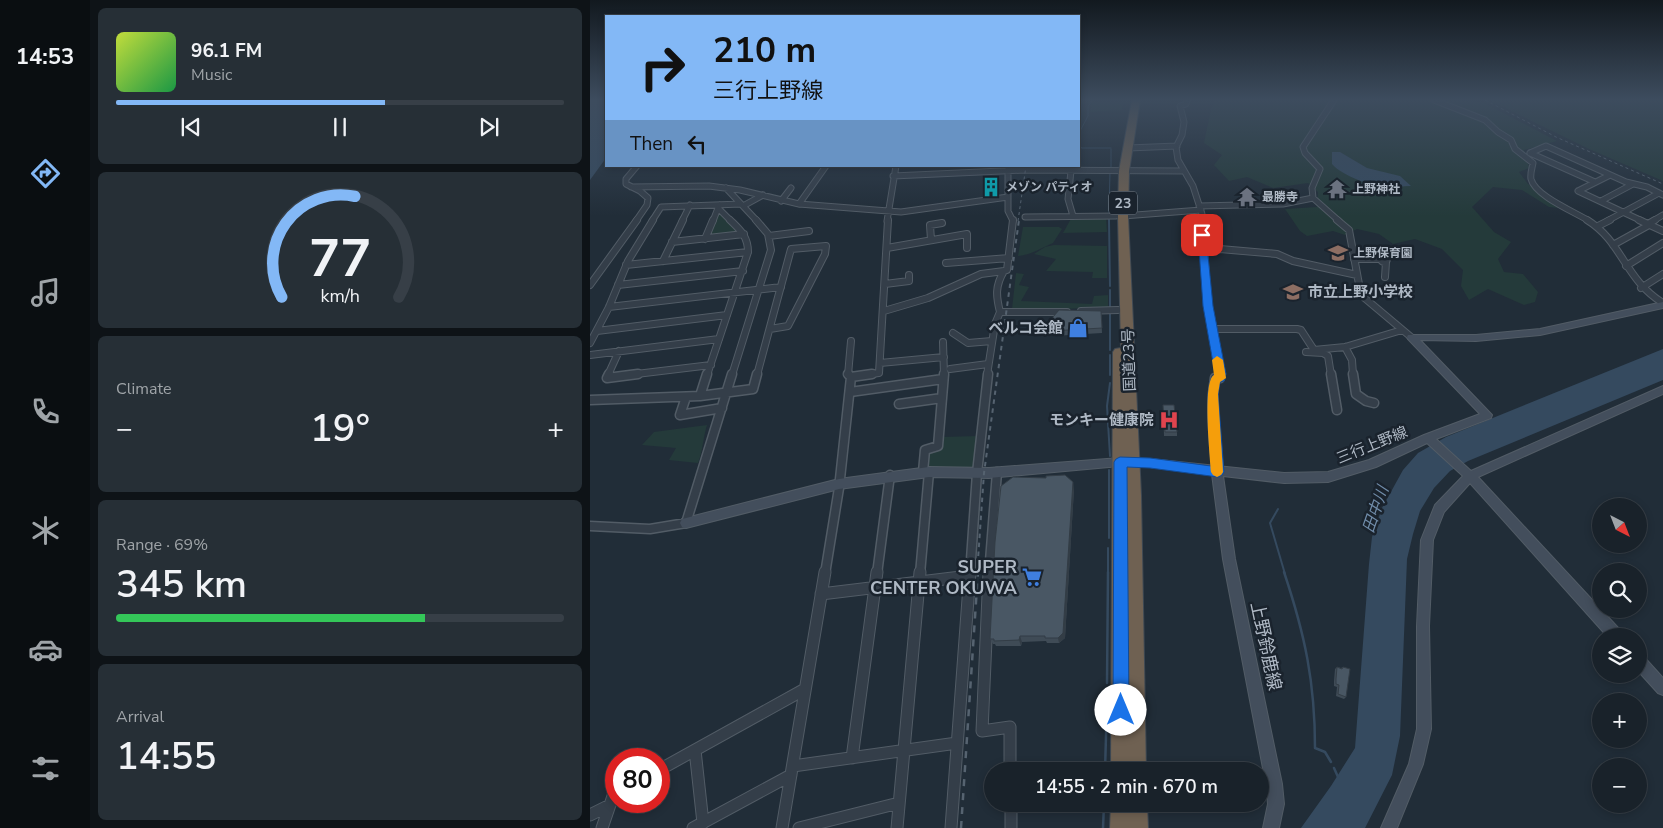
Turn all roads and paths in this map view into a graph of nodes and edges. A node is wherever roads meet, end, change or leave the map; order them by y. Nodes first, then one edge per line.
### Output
1 (1125, 139) edge
2 (1130, 139) edge
3 (1180, 139) edge
4 (1309, 139) edge
5 (1509, 139) edge
6 (1177, 146) junction
7 (1128, 148) junction
8 (636, 167) edge
9 (825, 167) edge
10 (896, 167) edge
11 (1041, 168) edge
12 (1008, 169) edge
13 (1071, 169) edge
14 (1184, 170) junction
15 (1121, 171) junction
16 (946, 173) junction
17 (934, 174) junction
18 (1610, 175) junction
19 (893, 176) junction
20 (932, 181) dead end
21 (945, 182) dead end
22 (1594, 182) junction
23 (1633, 184) junction
24 (631, 187) junction
25 (726, 188) junction
26 (791, 188) dead end
27 (1661, 194) edge
28 (763, 195) junction
29 (1008, 198) junction
30 (1313, 198) junction
31 (780, 201) junction
32 (1601, 202) junction
33 (799, 204) junction
34 (742, 205) junction
35 (690, 206) junction
36 (719, 206) junction
37 (1200, 208) junction
38 (888, 211) junction
39 (1624, 212) junction
40 (1663, 215) edge
41 (1072, 216) junction
42 (1120, 216) junction
43 (1025, 217) dead end
44 (942, 224) dead end
45 (1649, 225) junction
46 (1598, 226) junction
47 (809, 231) dead end
48 (1663, 231) edge
49 (744, 234) junction
50 (769, 236) junction
51 (705, 239) junction
52 (931, 240) junction
53 (672, 242) junction
54 (1663, 243) edge
55 (1613, 245) junction
56 (887, 248) junction
57 (967, 248) dead end
58 (1203, 250) junction
59 (748, 252) junction
60 (1009, 258) junction
61 (1354, 259) junction
62 (663, 261) junction
63 (946, 263) dead end
64 (626, 265) junction
65 (1626, 266) junction
66 (743, 271) junction
67 (1004, 271) junction
68 (1356, 274) junction
69 (1663, 274) edge
70 (909, 275) dead end
71 (1385, 277) dead end
72 (885, 284) junction
73 (590, 285) edge
74 (618, 285) junction
75 (781, 287) junction
76 (1641, 288) junction
77 (758, 290) junction
78 (735, 293) junction
79 (1663, 304) edge
80 (609, 307) junction
81 (1118, 310) junction
82 (884, 312) junction
83 (1000, 312) junction
84 (728, 315) junction
85 (770, 329) junction
86 (1212, 329) junction
87 (1402, 330) junction
88 (597, 331) junction
89 (954, 333) dead end
90 (1410, 337) junction
91 (719, 339) junction
92 (851, 341) dead end
93 (943, 342) dead end
94 (992, 342) junction
95 (590, 343) edge
96 (972, 343) junction
97 (1345, 347) junction
98 (619, 352) junction
99 (1306, 352) dead end
100 (970, 353) dead end
101 (590, 355) edge
102 (944, 356) junction
103 (880, 363) junction
104 (988, 364) junction
105 (710, 365) junction
106 (950, 369) dead end
107 (851, 377) junction
108 (943, 379) junction
109 (1663, 390) edge
110 (850, 392) junction
111 (727, 393) junction
112 (686, 396) junction
113 (700, 396) junction
114 (942, 398) junction
115 (590, 400) edge
116 (1374, 403) dead end
117 (899, 404) dead end
118 (722, 408) junction
119 (1337, 410) dead end
120 (1431, 440) junction
121 (1126, 462) junction
122 (926, 472) junction
123 (997, 472) junction
124 (1218, 472) junction
125 (977, 473) junction
126 (1467, 473) junction
127 (890, 475) junction
128 (840, 484) junction
129 (686, 523) junction
130 (590, 526) edge
131 (969, 576) junction
132 (919, 582) junction
133 (875, 588) junction
134 (821, 594) junction
135 (1609, 628) edge
136 (1647, 671) edge
137 (805, 688) junction
138 (1663, 688) edge
139 (957, 742) junction
140 (695, 750) junction
141 (904, 750) junction
142 (852, 758) junction
143 (1010, 762) edge
144 (1121, 762) edge
145 (1136, 762) edge
146 (670, 764) edge
147 (792, 771) junction
148 (899, 803) junction
149 (605, 808) edge
150 (1010, 812) edge
151 (1121, 812) edge
152 (1137, 812) edge
153 (607, 813) edge
154 (590, 815) edge
155 (698, 825) edge
156 (602, 828) edge
157 (782, 828) edge
158 (799, 828) edge
159 (897, 828) edge
160 (951, 828) edge
161 (1011, 828) edge
162 (1121, 828) edge
163 (1138, 828) edge
164 (1271, 828) edge
165 (1389, 828) edge

1 - 15 highway, 国道23号 / 23
2 - 7 highway, 国道23号 / 23
3 - 6 street
4 - 30 street
5 - 46 street
6 - 7 street
6 - 14 street
7 - 15 highway, 国道23号 / 23
8 - 24 street
9 - 33 street
10 - 19 street
11 - 12 street
11 - 13 street
12 - 16 street
12 - 29 street
13 - 15 street
13 - 41 street
14 - 15 street
14 - 37 street
15 - 42 highway, 国道23号 / 23
16 - 17 street
16 - 21 street
17 - 19 street
17 - 20 street
18 - 22 street
18 - 22 street
18 - 23 street
19 - 38 street
22 - 32 street
23 - 27 street
23 - 32 street
24 - 25 street
24 - 73 street
25 - 28 street
25 - 34 street
26 - 31 street
27 - 39 street
28 - 31 street
28 - 34 street
29 - 38 street
29 - 60 street
30 - 37 street
30 - 61 street
31 - 33 street
32 - 39 street
33 - 38 street
34 - 36 street
34 - 50 street
35 - 36 street
35 - 53 street
35 - 64 street
36 - 49 street
36 - 51 street
37 - 42 street
37 - 58 street
38 - 56 street
39 - 45 street
39 - 46 street
40 - 45 street
41 - 42 street
41 - 43 street
42 - 81 highway, 国道23号 / 23
42 - 121 highway, 国道23号 / 23
44 - 52 street
45 - 48 street
45 - 55 street
46 - 55 street
47 - 50 street
49 - 51 street
49 - 59 street
50 - 77 street
51 - 53 street
52 - 56 street
52 - 57 street
53 - 62 street
54 - 65 street
55 - 65 street
56 - 72 street
58 - 68 street
58 - 86 street
59 - 62 street
59 - 66 street
60 - 63 street
60 - 67 street
61 - 68 street
61 - 71 street
62 - 64 street
64 - 74 street
65 - 76 street
66 - 74 street
66 - 78 street
67 - 82 street
67 - 83 street
68 - 87 street
69 - 76 street
70 - 72 street
72 - 82 street
74 - 80 street
75 - 77 street
75 - 85 street
75 - 85 street
76 - 79 street
77 - 78 street
77 - 111 street
78 - 80 street
78 - 84 street
79 - 90 street
80 - 88 street
81 - 83 street
81 - 121 highway, 国道23号 / 23
82 - 103 street
83 - 94 street
84 - 88 street
84 - 91 street
85 - 111 street
86 - 97 street
86 - 124 street
87 - 90 street
87 - 97 street
88 - 95 street
89 - 96 street
90 - 120 street, 三行上野線
91 - 98 street
91 - 105 street
92 - 107 street
93 - 102 street
94 - 96 street
94 - 104 street
96 - 100 street
97 - 116 street
98 - 101 street
98 - 105 street
99 - 119 street
102 - 103 street
102 - 108 street
103 - 107 street
104 - 106 street
104 - 125 street
105 - 113 street
107 - 110 street
108 - 110 street
108 - 114 street
109 - 126 street
110 - 128 street
111 - 113 street
111 - 118 street
112 - 113 street
112 - 115 street
112 - 118 street
114 - 117 street
114 - 122 street
118 - 129 street
120 - 124 street, 三行上野線
120 - 126 street
121 - 123 street, 三行上野線
121 - 124 street, 三行上野線
121 - 144 highway, 国道23号 / 23
121 - 145 highway, 国道23号 / 23
122 - 125 street, 三行上野線
122 - 127 street, 三行上野線
122 - 132 street
123 - 125 street, 三行上野線
123 - 143 street
124 - 164 street, 上野鈴鹿線
125 - 131 street
126 - 135 street
126 - 165 street
127 - 128 street, 三行上野線
127 - 133 street
128 - 129 street, 三行上野線
128 - 134 street
129 - 130 street
131 - 132 street
131 - 139 street
132 - 133 street
132 - 141 street
133 - 134 street
133 - 142 street
134 - 137 street
136 - 138 street
137 - 140 street
137 - 147 street
139 - 141 street
139 - 160 street
140 - 146 street
140 - 155 street
141 - 142 street
141 - 148 street
142 - 147 street
147 - 155 street
147 - 157 street
148 - 158 street
148 - 159 street
149 - 154 street
150 - 161 street
151 - 162 highway
152 - 163 highway
153 - 156 street

